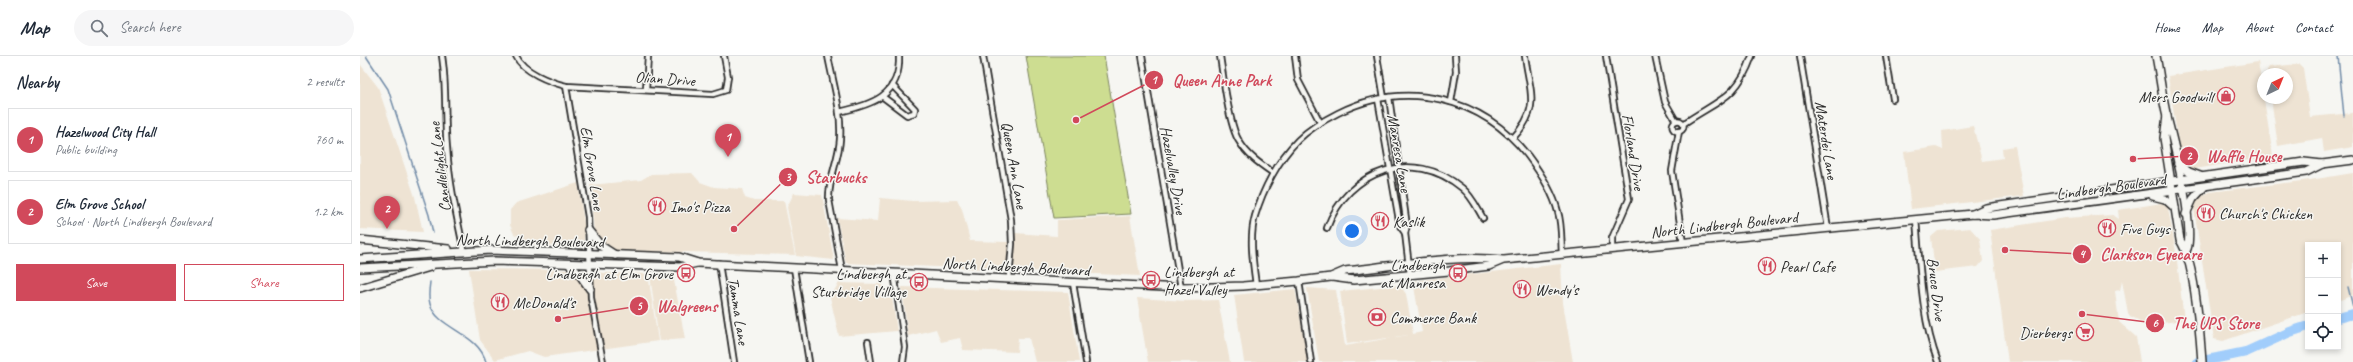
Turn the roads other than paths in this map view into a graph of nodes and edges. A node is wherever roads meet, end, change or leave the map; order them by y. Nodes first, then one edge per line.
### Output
1 (442, 56) edge
2 (516, 56) edge
3 (648, 56) edge
4 (724, 56) edge
5 (828, 56) edge
6 (899, 56) edge
7 (983, 56) edge
8 (1142, 56) edge
9 (1220, 56) edge
10 (1295, 56) edge
11 (1378, 56) edge
12 (1456, 56) edge
13 (1525, 56) edge
14 (1606, 56) edge
15 (1655, 56) edge
16 (1752, 56) edge
17 (1800, 56) edge
18 (1886, 56) edge
19 (2156, 56) edge
20 (892, 85) junction
21 (566, 86) junction
22 (646, 89) junction
23 (883, 97) junction
24 (1387, 97) junction
25 (1378, 99) junction
26 (1893, 99) dead end
27 (1451, 102) junction
28 (839, 112) junction
29 (2167, 116) junction
30 (1676, 121) junction
31 (1320, 122) junction
32 (1683, 124) junction
33 (1679, 132) junction
34 (1513, 138) junction
35 (2353, 160) edge
36 (2178, 164) junction
37 (2322, 164) junction
38 (1400, 168) junction
39 (1389, 170) junction
40 (1273, 173) junction
41 (2202, 176) junction
42 (2181, 180) junction
43 (2171, 181) junction
44 (2204, 187) junction
45 (2182, 190) junction
46 (2172, 192) junction
47 (2149, 195) junction
48 (2175, 208) junction
49 (1973, 214) junction
50 (2186, 214) junction
51 (1946, 216) joint
52 (1483, 218) dead end
53 (1916, 219) junction
54 (1327, 228) dead end
55 (1828, 228) junction
56 (588, 230) junction
57 (1405, 233) junction
58 (360, 240) edge
59 (1683, 243) junction
60 (1612, 249) junction
61 (2187, 249) junction
62 (464, 251) junction
63 (588, 254) junction
64 (1562, 254) junction
65 (616, 256) junction
66 (360, 259) edge
67 (1504, 260) junction
68 (445, 262) junction
69 (698, 263) junction
70 (719, 263) junction
71 (568, 264) junction
72 (588, 265) junction
73 (1409, 265) junction
74 (360, 268) edge
75 (794, 268) junction
76 (842, 270) junction
77 (894, 273) junction
78 (1410, 275) junction
79 (1331, 277) junction
80 (1009, 279) junction
81 (1299, 281) junction
82 (1072, 283) junction
83 (1256, 285) junction
84 (360, 288) edge
85 (1181, 288) junction
86 (590, 289) junction
87 (868, 342) dead end
88 (603, 362) edge
89 (734, 362) edge
90 (809, 362) edge
91 (871, 362) edge
92 (903, 362) edge
93 (1086, 362) edge
94 (1311, 362) edge
95 (1938, 362) edge
96 (2202, 362) edge

1 - 62 street, Candlelight Lane
2 - 21 street, Olian Drive
3 - 22 street
4 - 22 street, Olian Drive
5 - 28 street
6 - 20 street
7 - 80 street, Queen Ann Lane
8 - 85 street, Hazelvalley Drive
9 - 40 street
10 - 31 street
11 - 24 street, Manresa Lane
12 - 27 street
13 - 34 street
14 - 60 street, Florland Drive
15 - 30 street
16 - 32 street
17 - 55 street, Materdei Lane
18 - 26 street
19 - 29 main road
20 - 23 street
20 - 23 street
21 - 22 street, Olian Drive
21 - 56 street, Elm Grove Lane
23 - 28 street
24 - 25 street
24 - 27 street
24 - 38 street, Manresa Lane
25 - 31 street
25 - 39 street, Manresa Lane
27 - 34 street
28 - 76 street
29 - 36 main road
29 - 43 main road
30 - 32 street
30 - 33 street
31 - 40 street
32 - 33 street
33 - 59 street
34 - 64 street
35 - 37 main road, Lindbergh Boulevard
36 - 41 main road
36 - 42 main road
37 - 41 main road, Lindbergh Boulevard
37 - 44 main road, Lindbergh Boulevard
38 - 39 street
38 - 52 street
38 - 57 street, Manresa Lane
39 - 54 street
39 - 57 street, Manresa Lane
40 - 83 street
41 - 42 main road, Lindbergh Boulevard
42 - 43 main road, Lindbergh Boulevard
42 - 45 main road
43 - 46 main road
43 - 49 main road, Lindbergh Boulevard
44 - 45 main road, Lindbergh Boulevard
44 - 50 main road
45 - 46 main road, Lindbergh Boulevard
45 - 50 main road
46 - 47 main road, Lindbergh Boulevard
46 - 48 main road
47 - 48 main road
47 - 49 main road, Lindbergh Boulevard
48 - 61 main road
49 - 51 main road, Lindbergh Boulevard
50 - 61 main road
51 - 53 main road, North Lindbergh Boulevard
53 - 55 main road, North Lindbergh Boulevard
53 - 95 street, Bruce Drive
55 - 59 main road, North Lindbergh Boulevard
56 - 63 street, Elm Grove Lane
56 - 65 main road
57 - 73 street, Manresa Lane
58 - 62 main road
59 - 60 main road, North Lindbergh Boulevard
60 - 64 main road, North Lindbergh Boulevard
61 - 96 main road
62 - 63 main road, North Lindbergh Boulevard
62 - 66 main road, North Lindbergh Boulevard
63 - 65 main road, North Lindbergh Boulevard
63 - 72 street, Elm Grove Lane
64 - 67 main road, North Lindbergh Boulevard
65 - 69 main road, North Lindbergh Boulevard
67 - 73 main road, North Lindbergh Boulevard
67 - 78 main road, North Lindbergh Boulevard
68 - 71 main road, North Lindbergh Boulevard
68 - 74 main road, North Lindbergh Boulevard
68 - 84 main road
69 - 70 main road, North Lindbergh Boulevard
69 - 72 main road, North Lindbergh Boulevard
70 - 75 main road, North Lindbergh Boulevard
70 - 89 street, Tamma Lane
71 - 72 main road, North Lindbergh Boulevard
71 - 86 main road
72 - 86 street, Elm Grove Lane
73 - 78 street, Manresa Lane
73 - 79 main road, North Lindbergh Boulevard
75 - 76 main road, North Lindbergh Boulevard
75 - 90 street
76 - 77 main road, North Lindbergh Boulevard
77 - 80 main road, North Lindbergh Boulevard
77 - 92 street
78 - 79 main road, North Lindbergh Boulevard
79 - 81 main road, North Lindbergh Boulevard
80 - 82 main road, North Lindbergh Boulevard
81 - 83 main road, North Lindbergh Boulevard
81 - 94 street
82 - 85 main road, North Lindbergh Boulevard
82 - 93 street
83 - 85 main road, North Lindbergh Boulevard
86 - 88 street, Elm Grove Lane
87 - 91 street

